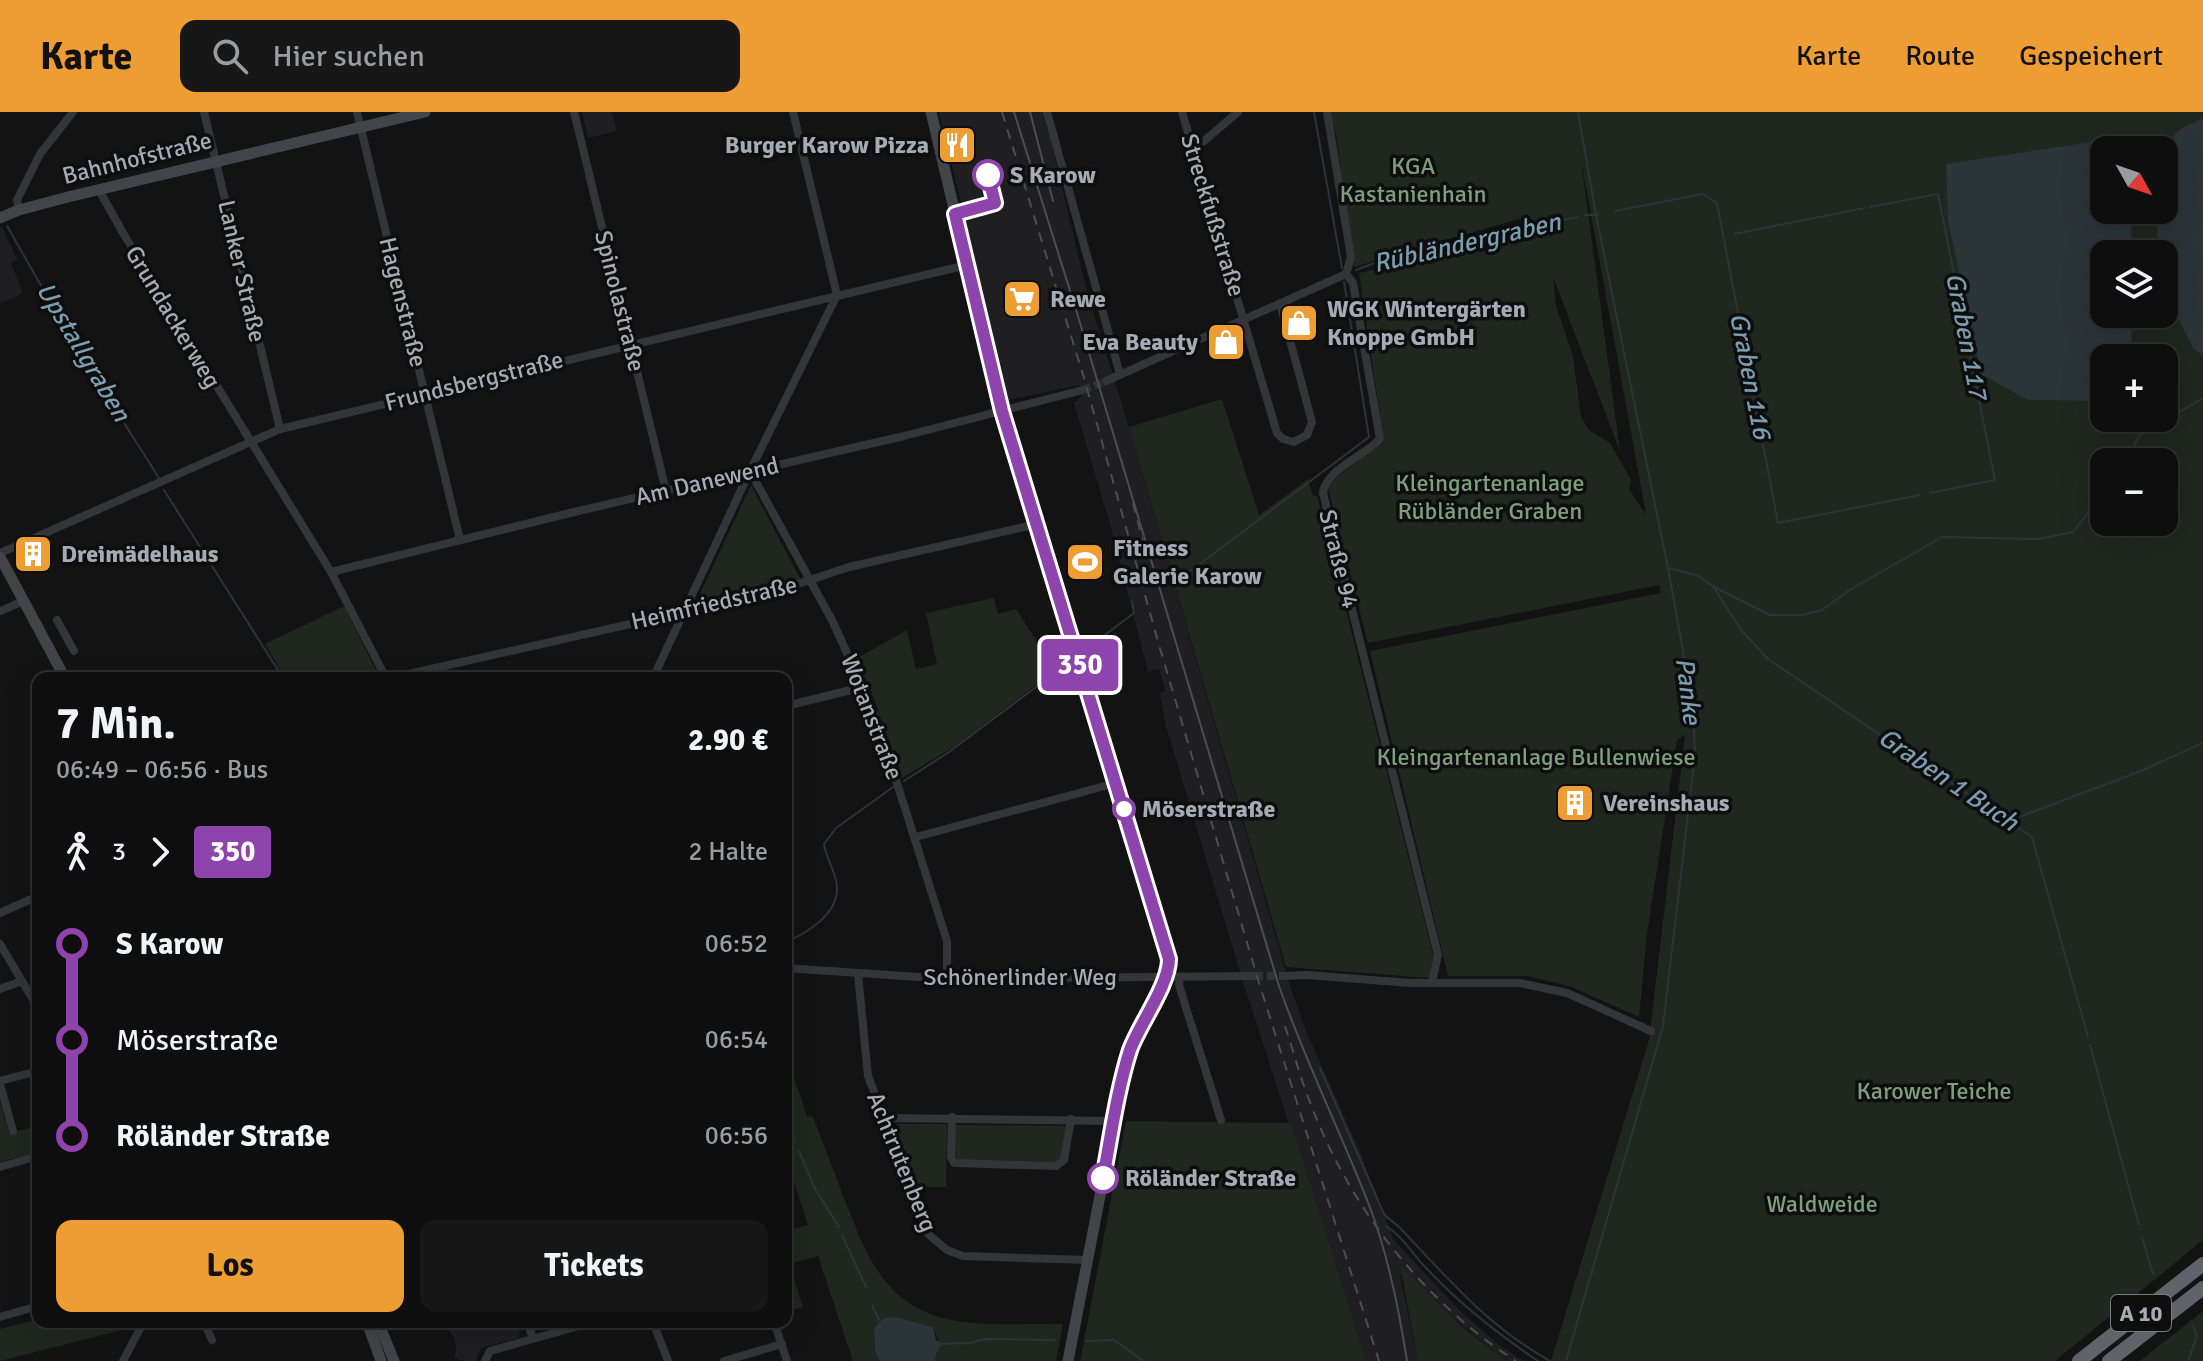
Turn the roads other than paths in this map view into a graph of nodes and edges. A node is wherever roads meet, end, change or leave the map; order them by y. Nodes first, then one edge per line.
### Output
1 (73, 112) edge
2 (204, 112) edge
3 (357, 112) edge
4 (425, 112) edge
5 (574, 112) edge
6 (793, 112) edge
7 (931, 112) edge
8 (1047, 112) edge
9 (1182, 112) edge
10 (1238, 112) edge
11 (1327, 112) edge
12 (361, 128) junction
13 (1192, 145) junction
14 (216, 162) junction
15 (99, 190) junction
16 (19, 210) junction
17 (0, 218) edge
18 (967, 265) junction
19 (1346, 274) junction
20 (837, 295) junction
21 (1280, 303) junction
22 (1244, 318) junction
23 (630, 344) junction
24 (1120, 374) junction
25 (1106, 381) tunnel mouth
26 (1083, 390) tunnel mouth
27 (425, 393) junction
28 (1002, 411) junction
29 (280, 429) junction
30 (250, 443) junction
31 (750, 471) junction
32 (666, 491) junction
33 (1037, 524) junction
34 (460, 540) junction
35 (0, 555) edge
36 (331, 572) junction
37 (810, 580) junction
38 (24, 601) junction
39 (684, 610) junction
40 (0, 611) edge
41 (57, 620) dead end
42 (62, 629) junction
43 (44, 640) junction
44 (74, 651) dead end
45 (62, 672) edge
46 (386, 672) edge
47 (415, 672) edge
48 (656, 672) edge
49 (863, 687) junction
50 (792, 705) edge
51 (1116, 783) junction
52 (916, 837) junction
53 (32, 899) edge
54 (0, 913) edge
55 (0, 944) edge
56 (792, 968) edge
57 (858, 974) junction
58 (1255, 976) tunnel mouth
59 (1283, 976) tunnel mouth
60 (1180, 977) junction
61 (1166, 978) junction
62 (947, 979) junction
63 (22, 981) junction
64 (1432, 982) junction
65 (0, 989) edge
66 (32, 998) edge
67 (1651, 1031) dead end
68 (32, 1073) edge
69 (0, 1082) edge
70 (952, 1117) junction
71 (884, 1118) junction
72 (1071, 1119) junction
73 (1221, 1120) dead end
74 (1114, 1121) junction
75 (13, 1131) dead end
76 (32, 1158) edge
77 (0, 1167) edge
78 (1087, 1260) junction
79 (2203, 1264) edge
80 (2203, 1288) edge
81 (32, 1308) edge
82 (0, 1317) edge
83 (140, 1328) edge
84 (207, 1328) edge
85 (369, 1328) edge
86 (380, 1328) edge
87 (529, 1328) edge
88 (570, 1328) edge
89 (655, 1328) edge
90 (776, 1328) edge
91 (533, 1338) junction
92 (212, 1340) dead end
93 (782, 1344) junction
94 (123, 1361) edge
95 (381, 1361) edge
96 (394, 1361) edge
97 (485, 1361) edge
98 (668, 1361) edge
99 (724, 1361) edge
100 (787, 1361) edge
101 (1068, 1361) edge
102 (2079, 1361) edge
103 (2109, 1361) edge

1 - 16 street
2 - 14 street, Lanker Straße
3 - 12 street, Hagenstraße
4 - 12 street, Bahnhofstraße
5 - 23 street, Spinolastraße
6 - 20 street
7 - 18 street
8 - 24 street
9 - 13 street, Streckfußstraße
10 - 13 street
11 - 19 street, Straße 94
12 - 14 street, Bahnhofstraße
12 - 27 street, Hagenstraße
13 - 22 street, Streckfußstraße
14 - 15 street, Bahnhofstraße
14 - 29 street, Lanker Straße
15 - 16 street, Bahnhofstraße
15 - 30 street, Grundackerweg
16 - 17 street, Bahnhofstraße
18 - 20 street, Frundsbergstraße
18 - 28 street
19 - 21 street
19 - 64 street, Straße 94
20 - 23 street, Frundsbergstraße
20 - 31 street
21 - 22 street
21 - 22 street, Streckfußstraße
22 - 24 street
23 - 27 street, Frundsbergstraße
23 - 32 street, Spinolastraße
24 - 25 street
26 - 28 street, Am Danewend
27 - 29 street, Frundsbergstraße
27 - 34 street, Hagenstraße
28 - 31 street, Am Danewend
28 - 33 street
29 - 30 street, Frundsbergstraße
30 - 35 street, Frundsbergstraße
30 - 36 street
31 - 32 street, Am Danewend
31 - 37 street, Wotanstraße
31 - 39 street
32 - 34 street, Am Danewend
33 - 37 street, Heimfriedstraße
33 - 51 street
34 - 36 street, Am Danewend
35 - 38 street
36 - 46 street
37 - 39 street, Heimfriedstraße
37 - 49 street, Wotanstraße
38 - 40 street
38 - 43 street
39 - 47 street, Heimfriedstraße
39 - 48 street
41 - 42 street
42 - 43 street
42 - 44 street
43 - 45 street
49 - 50 street
49 - 52 street, Wotanstraße
51 - 52 street
51 - 61 street
52 - 62 street, Wotanstraße
53 - 54 street
55 - 63 street
56 - 57 street, Schönerlinder Weg
57 - 62 street, Schönerlinder Weg
57 - 71 street, Achtrutenberg
58 - 60 street, Schönerlinder Weg
59 - 64 street
60 - 61 street, Schönerlinder Weg
60 - 73 street
61 - 62 street, Schönerlinder Weg
61 - 74 street
63 - 65 street
63 - 66 street
64 - 67 street
68 - 69 street
69 - 75 street
70 - 71 street
70 - 72 street
70 - 72 street
71 - 78 street, Achtrutenberg
72 - 74 street
74 - 78 street
76 - 77 street
78 - 101 street
79 - 102 highway, A 10
80 - 103 highway, A 10
81 - 82 street
83 - 94 street
84 - 92 street
85 - 95 street
86 - 96 street
87 - 91 street
88 - 91 street
89 - 98 street
90 - 93 street
91 - 97 street
93 - 99 street
93 - 100 street

